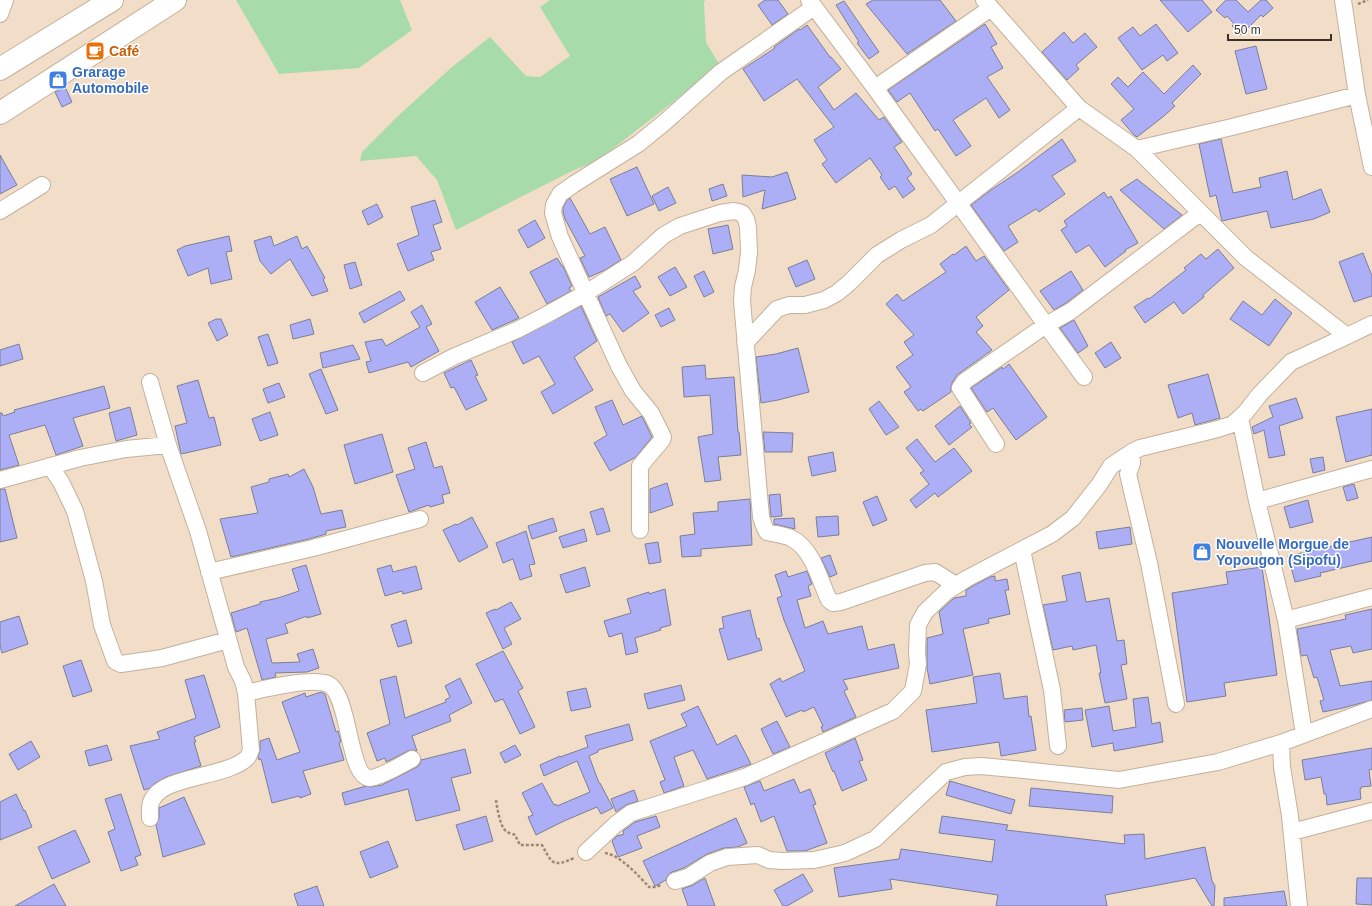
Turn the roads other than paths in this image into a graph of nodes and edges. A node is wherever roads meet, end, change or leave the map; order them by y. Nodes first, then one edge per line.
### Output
1 (5, 0) edge
2 (112, 0) edge
3 (175, 0) edge
4 (1343, 0) edge
5 (812, 4) edge
6 (987, 4) edge
7 (0, 14) edge
8 (0, 69) edge
9 (875, 88) junction
10 (1357, 95) junction
11 (1079, 108) junction
12 (0, 113) edge
13 (1137, 149) junction
14 (1372, 167) edge
15 (42, 185) dead end
16 (959, 203) junction
17 (0, 211) edge
18 (1200, 213) junction
19 (586, 293) junction
20 (1372, 324) edge
21 (1046, 325) junction
22 (1347, 336) junction
23 (746, 343) junction
24 (423, 373) dead end
25 (1084, 377) dead end
26 (150, 382) dead end
27 (1240, 418) junction
28 (996, 444) dead end
29 (168, 445) junction
30 (1132, 452) junction
31 (50, 466) junction
32 (1372, 469) edge
33 (0, 480) edge
34 (1257, 501) junction
35 (420, 519) dead end
36 (640, 530) dead end
37 (1022, 550) junction
38 (209, 572) junction
39 (956, 585) junction
40 (1372, 597) edge
41 (1286, 620) junction
42 (228, 640) junction
43 (246, 693) junction
44 (1176, 704) dead end
45 (1372, 709) edge
46 (1304, 734) junction
47 (1281, 743) junction
48 (1058, 746) dead end
49 (412, 759) dead end
50 (1372, 811) edge
51 (150, 818) dead end
52 (1292, 832) junction
53 (586, 852) dead end
54 (675, 881) dead end
55 (1299, 906) edge

1 - 7 street
2 - 8 main road
3 - 12 main road
4 - 10 street
5 - 9 street
5 - 19 street
6 - 9 street
6 - 11 street
9 - 16 street
10 - 13 street
10 - 14 street
11 - 13 street
11 - 16 street
13 - 18 street
15 - 17 street
16 - 21 street
16 - 23 street
18 - 21 street
18 - 22 street
19 - 23 street
19 - 24 street
19 - 36 street
20 - 22 street
21 - 25 street
21 - 28 street
22 - 27 street
23 - 39 street
26 - 29 street
27 - 30 street
27 - 34 street
29 - 31 street
29 - 38 street
30 - 37 street
30 - 44 street
31 - 33 street
31 - 42 street
32 - 34 street
34 - 41 street
35 - 38 street
37 - 39 street
37 - 48 street
38 - 42 street
39 - 53 street
40 - 41 street
41 - 46 street
42 - 43 street
43 - 49 street
43 - 51 street
45 - 46 street
46 - 47 street
47 - 52 street
47 - 54 street
50 - 52 street
52 - 55 street

